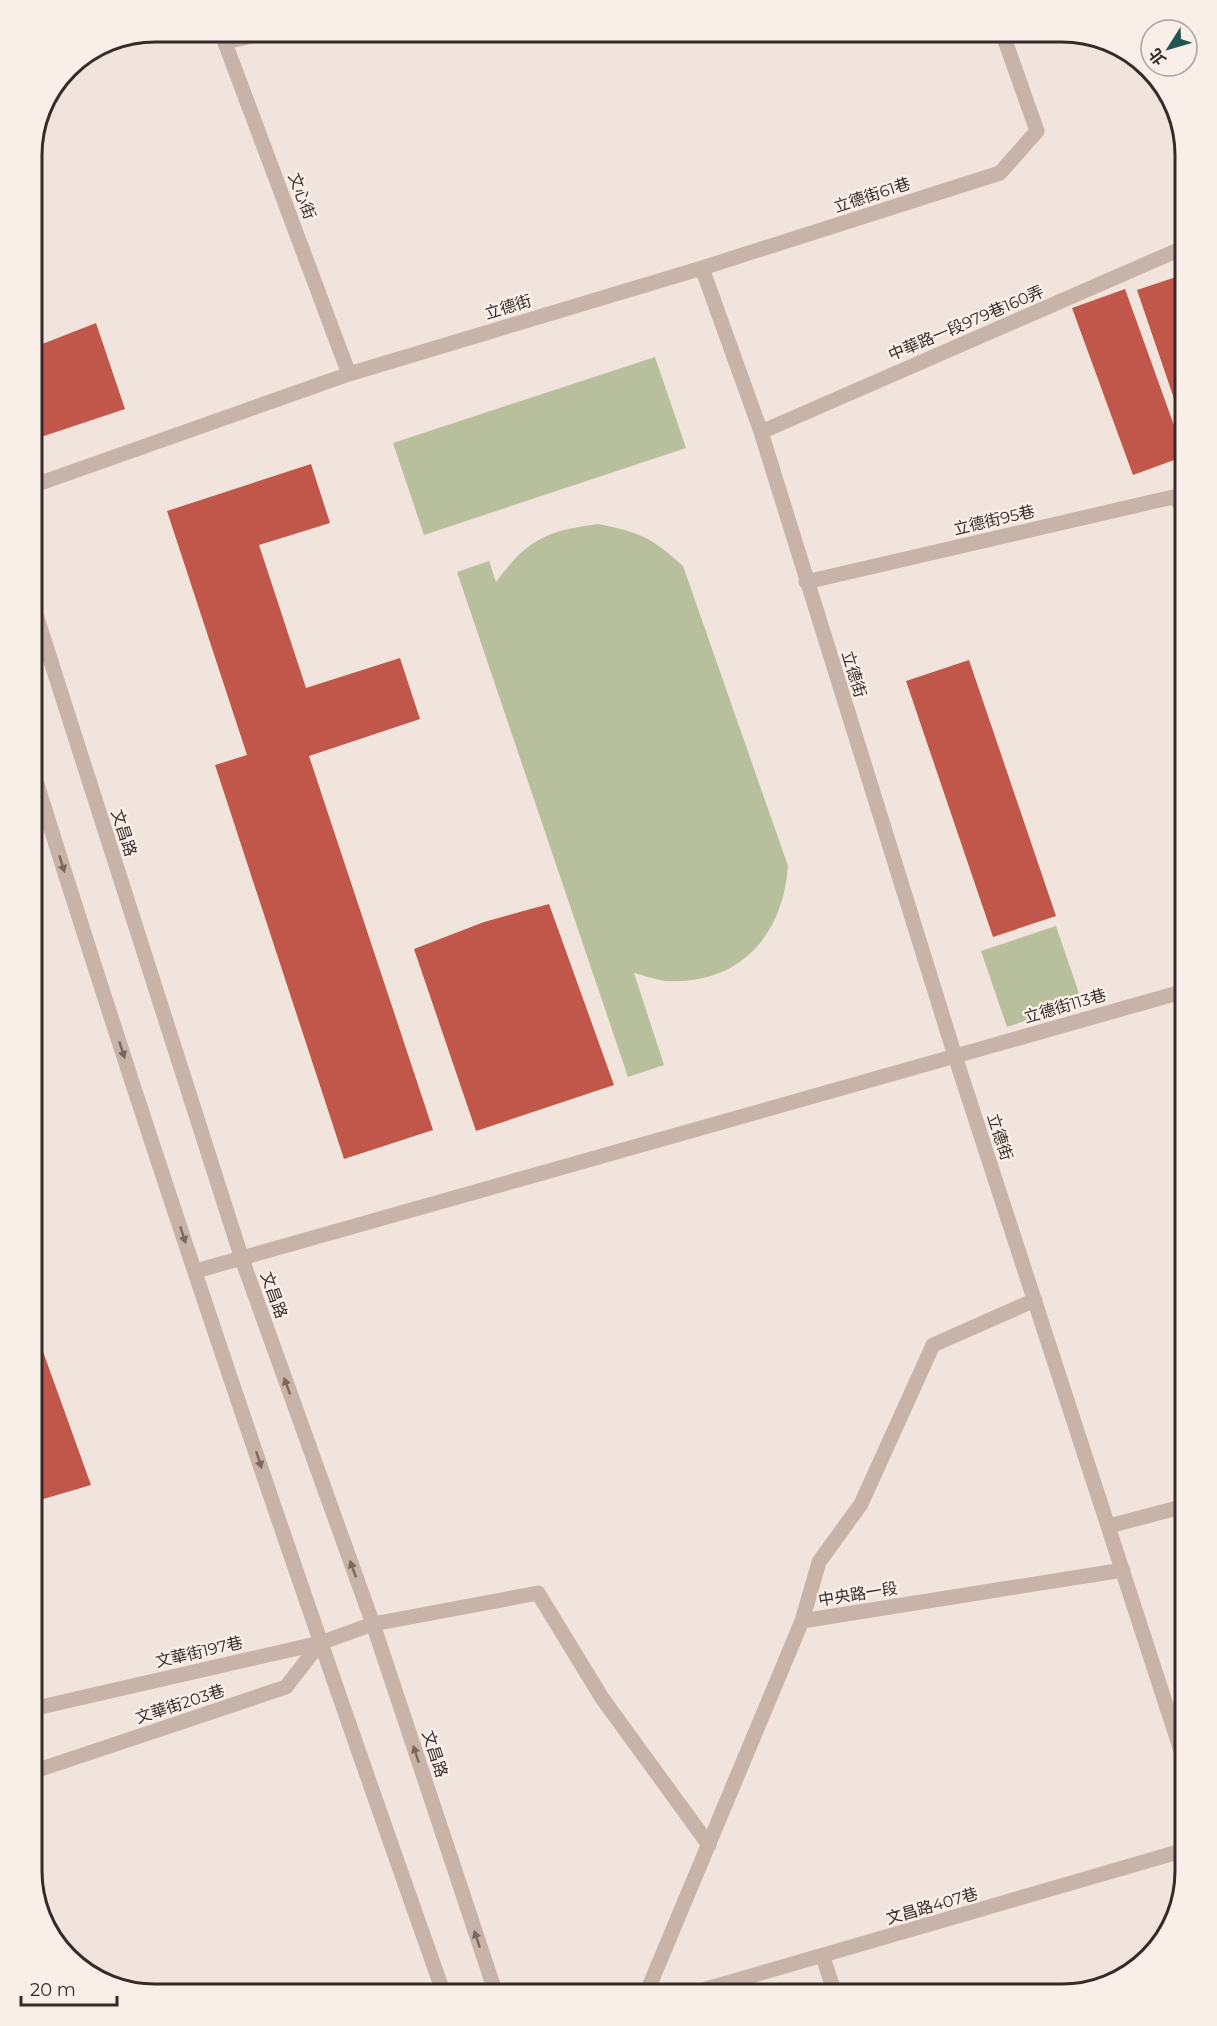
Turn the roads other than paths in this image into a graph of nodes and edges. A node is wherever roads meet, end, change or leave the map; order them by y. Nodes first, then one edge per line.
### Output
1 (225, 42) edge
2 (1006, 42) edge
3 (1175, 252) edge
4 (702, 268) junction
5 (349, 374) junction
6 (761, 432) junction
7 (42, 482) edge
8 (1175, 499) edge
9 (806, 582) junction
10 (42, 633) edge
11 (42, 800) edge
12 (1175, 994) edge
13 (955, 1056) junction
14 (242, 1259) junction
15 (196, 1271) junction
16 (1035, 1300) junction
17 (1175, 1509) edge
18 (1109, 1526) junction
19 (1123, 1570) junction
20 (802, 1621) junction
21 (373, 1624) junction
22 (320, 1643) junction
23 (42, 1707) edge
24 (1175, 1732) edge
25 (42, 1769) edge
26 (709, 1845) junction
27 (1175, 1853) edge
28 (823, 1957) junction
29 (440, 1984) edge
30 (493, 1984) edge
31 (650, 1984) edge
32 (725, 1984) edge
33 (832, 1984) edge

1 - 5 street, 文心街
2 - 4 street, 立德街61巷
3 - 6 street, 中華路一段979巷160弄
4 - 5 street, 立德街
4 - 6 street, 立德街
5 - 7 street, 立德街
6 - 9 street, 立德街
8 - 9 street, 立德街95巷
9 - 13 street, 立德街
10 - 14 street, 文昌路
11 -> 15 street
12 - 13 street, 立德街113巷
13 - 14 street, 立德街113巷
13 - 16 street, 立德街
14 - 15 street, 立德街113巷
21 -> 14 street, 文昌路
15 -> 22 street
16 - 18 street, 立德街
16 - 20 street
17 - 18 street
18 - 19 street, 立德街
19 - 20 street, 中央路一段
19 - 24 street, 立德街
20 - 26 street, 中央路一段
21 - 22 street, 文華街197巷
21 - 26 street
30 -> 21 street, 文昌路
22 - 23 street, 文華街197巷
22 - 25 street, 文華街203巷
22 - 29 street
26 - 31 street, 中央路一段
27 - 28 street, 文昌路407巷
28 - 32 street, 文昌路407巷
28 - 33 street

